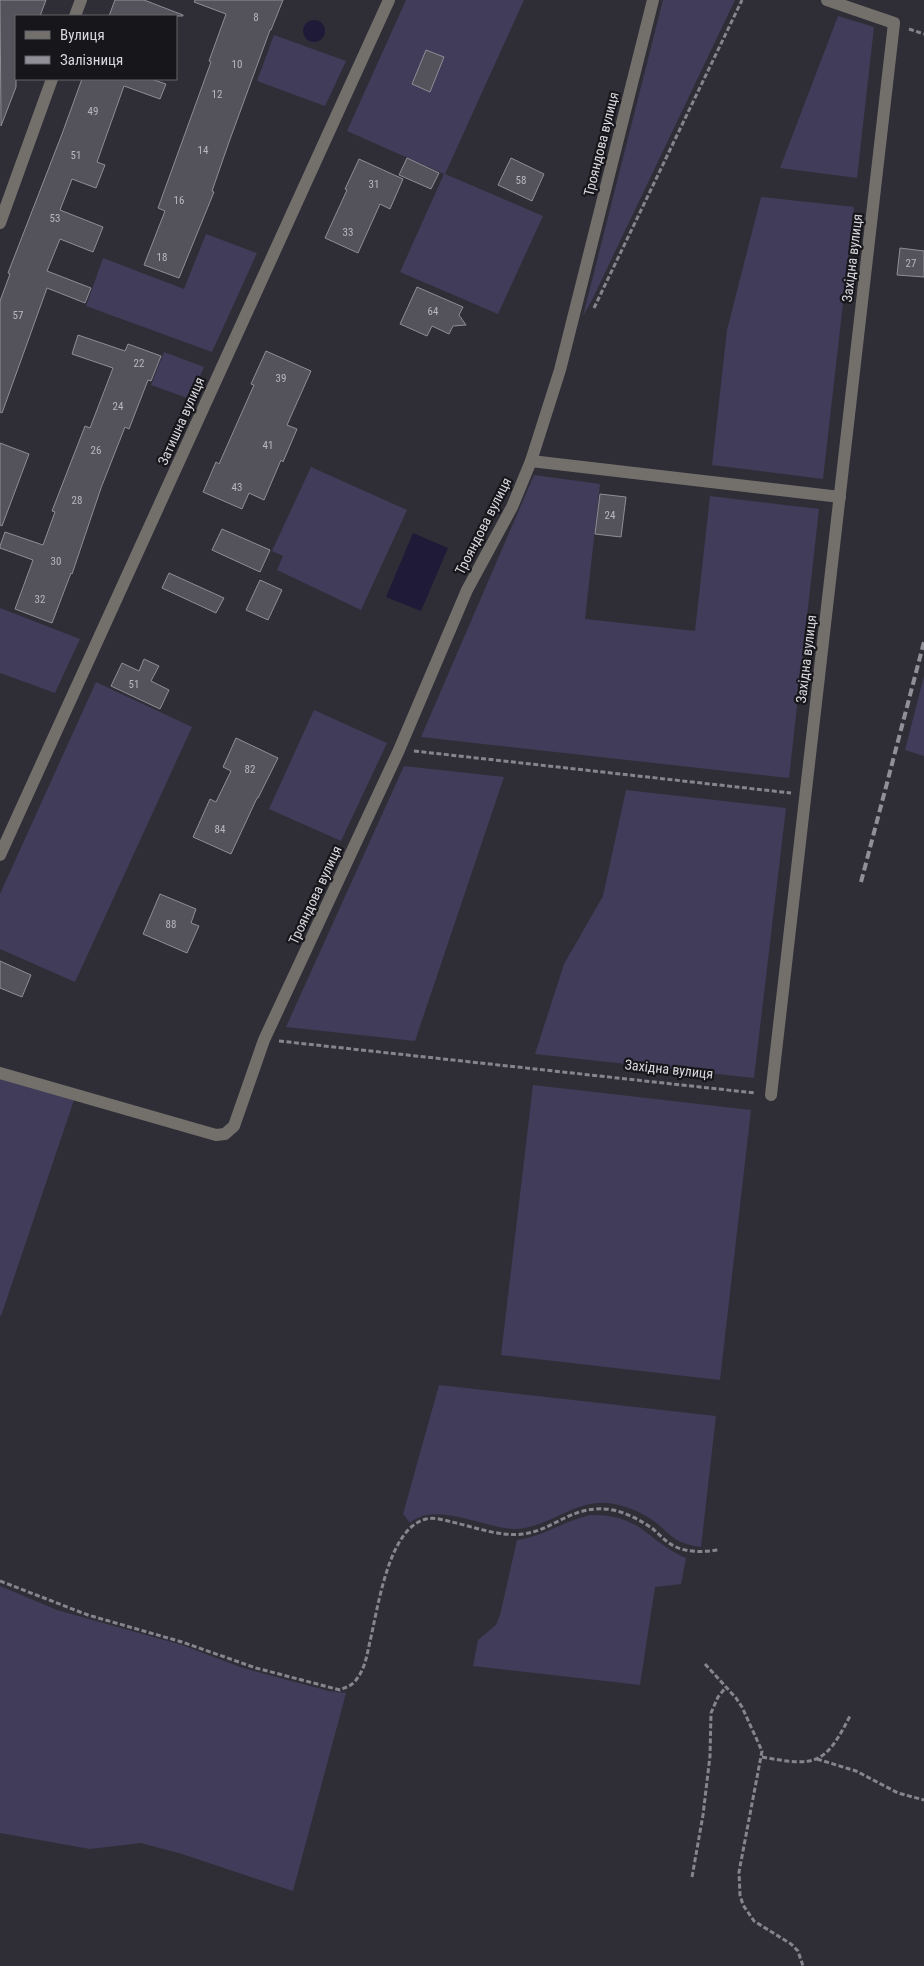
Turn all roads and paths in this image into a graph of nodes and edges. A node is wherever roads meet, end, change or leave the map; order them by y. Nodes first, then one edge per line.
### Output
1 (81, 0) edge
2 (389, 0) edge
3 (653, 0) edge
4 (742, 0) edge
5 (827, 0) edge
6 (75, 15) edge
7 (52, 80) edge
8 (0, 223) edge
9 (590, 314) dead end
10 (531, 461) junction
11 (840, 496) junction
12 (399, 750) junction
13 (805, 795) junction
14 (0, 855) edge
15 (264, 1040) junction
16 (0, 1073) edge
17 (771, 1095) joint
18 (718, 1550) dead end
19 (0, 1581) edge
20 (705, 1664) dead end
21 (726, 1687) junction
22 (850, 1716) dead end
23 (762, 1757) junction
24 (817, 1759) junction
25 (924, 1800) edge
26 (692, 1878) dead end
27 (804, 1966) edge

1 - 6 street
2 - 14 street, Затишна вулиця
3 - 10 street, Трояндова вулиця
4 - 9 path
5 - 11 street, Західна вулиця
7 - 8 street
10 - 11 street
10 - 12 street, Трояндова вулиця
11 - 13 street, Західна вулиця
12 - 13 path
12 - 15 street, Трояндова вулиця
13 - 17 street, Західна вулиця
15 - 16 street, Трояндова вулиця
15 - 17 path, Західна вулиця
18 - 19 path
20 - 21 path
21 - 23 path
21 - 26 path
22 - 24 path
23 - 24 path
23 - 27 path
24 - 25 path

